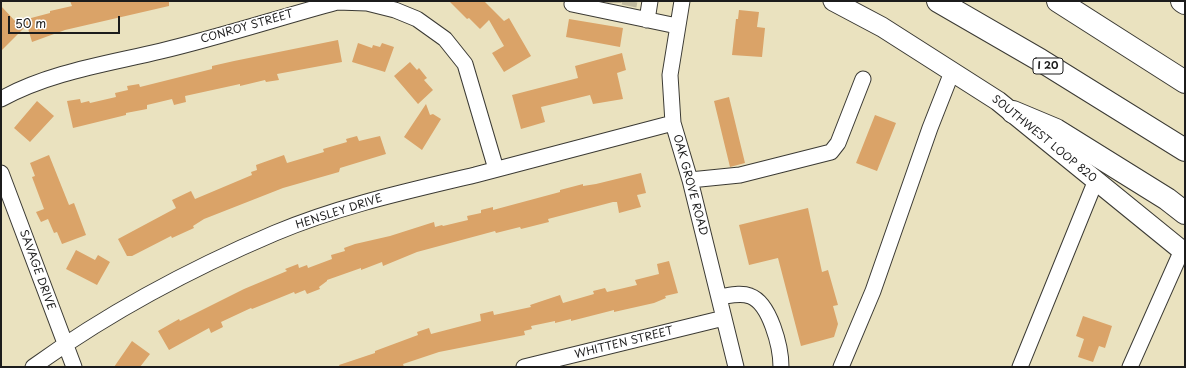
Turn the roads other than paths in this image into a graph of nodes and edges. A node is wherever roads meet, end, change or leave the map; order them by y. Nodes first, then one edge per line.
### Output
1 (573, 1) edge
2 (650, 1) edge
3 (682, 1) edge
4 (833, 1) edge
5 (938, 1) edge
6 (1058, 1) edge
7 (1182, 1) edge
8 (1185, 3) edge
9 (597, 5) edge
10 (647, 20) junction
11 (678, 26) junction
12 (952, 72) junction
13 (863, 79) dead end
14 (1185, 82) edge
15 (1, 99) edge
16 (1013, 112) junction
17 (672, 123) junction
18 (1185, 150) edge
19 (496, 169) junction
20 (1, 173) edge
21 (690, 180) junction
22 (1096, 180) junction
23 (1185, 213) edge
24 (1184, 252) edge
25 (719, 297) junction
26 (724, 318) junction
27 (65, 344) junction
28 (33, 367) edge
29 (74, 367) edge
30 (524, 367) edge
31 (736, 367) edge
32 (781, 367) edge
33 (841, 367) edge
34 (1020, 367) edge
35 (1130, 367) edge

1 - 9 street
2 - 10 street
3 - 11 street, OAK GROVE ROAD
4 - 12 main road, SOUTHWEST LOOP 820
5 - 18 highway, I 20
6 - 14 highway
7 - 8 highway
9 - 10 street
10 - 11 street
11 - 17 street, OAK GROVE ROAD
12 - 16 main road, SOUTHWEST LOOP 820
12 - 33 street
13 - 21 street
15 - 19 street, CONROY STREET
16 - 22 main road, SOUTHWEST LOOP 820
16 - 23 highway
17 - 19 street, HENSLEY DRIVE
17 - 21 street, OAK GROVE ROAD
19 - 27 street, HENSLEY DRIVE
20 - 27 street, SAVAGE DRIVE
21 - 25 street, OAK GROVE ROAD
22 - 24 main road, SOUTHWEST LOOP 820
22 - 34 street
24 - 35 street
25 - 26 street, OAK GROVE ROAD
25 - 32 street
26 - 30 street, WHITTEN STREET
26 - 31 street, OAK GROVE ROAD
27 - 28 street, HENSLEY DRIVE
27 - 29 street, SAVAGE DRIVE

